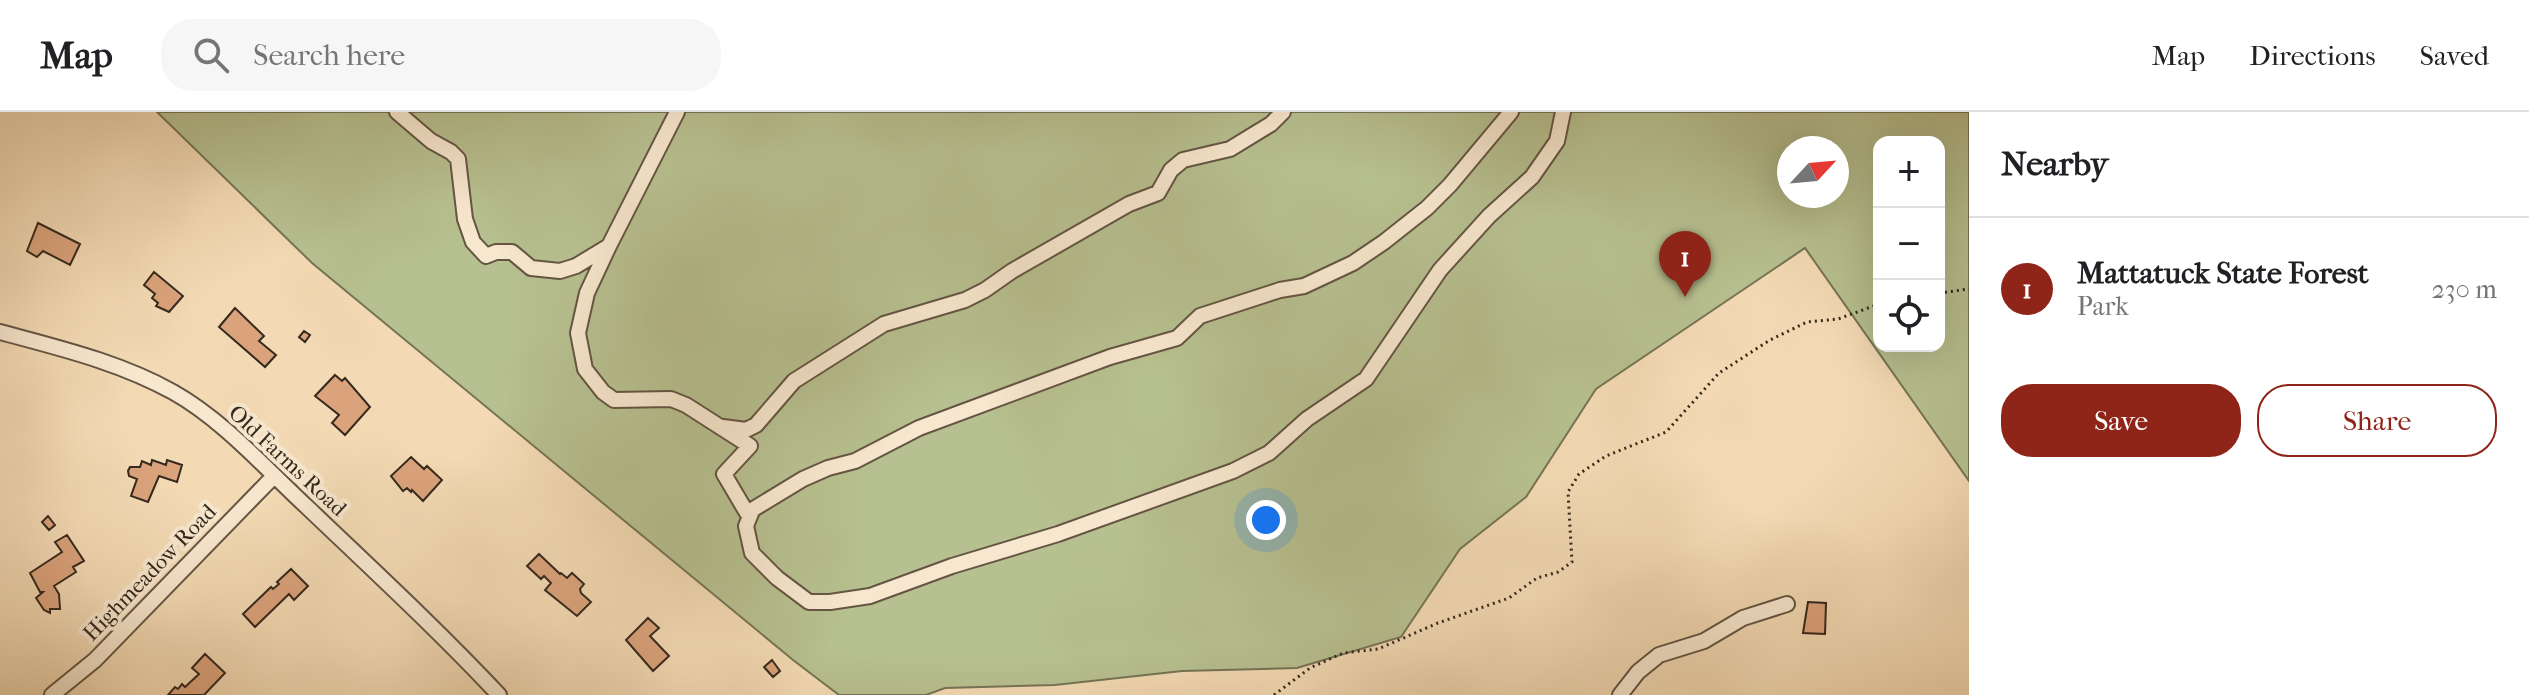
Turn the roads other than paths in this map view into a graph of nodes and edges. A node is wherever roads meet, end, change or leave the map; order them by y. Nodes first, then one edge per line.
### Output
1 (397, 112) edge
2 (677, 112) edge
3 (1283, 112) edge
4 (1511, 112) edge
5 (1563, 112) edge
6 (609, 246) junction
7 (0, 332) edge
8 (721, 428) junction
9 (274, 476) junction
10 (752, 511) junction
11 (1787, 604) dead end
12 (52, 695) edge
13 (499, 695) edge
14 (1620, 695) edge

1 - 6 street
2 - 6 street
3 - 8 street
4 - 10 street
5 - 10 street
6 - 8 street
7 - 9 street, Old Farms Road
8 - 10 street
9 - 12 street, Highmeadow Road
9 - 13 street, Old Farms Road
11 - 14 street

